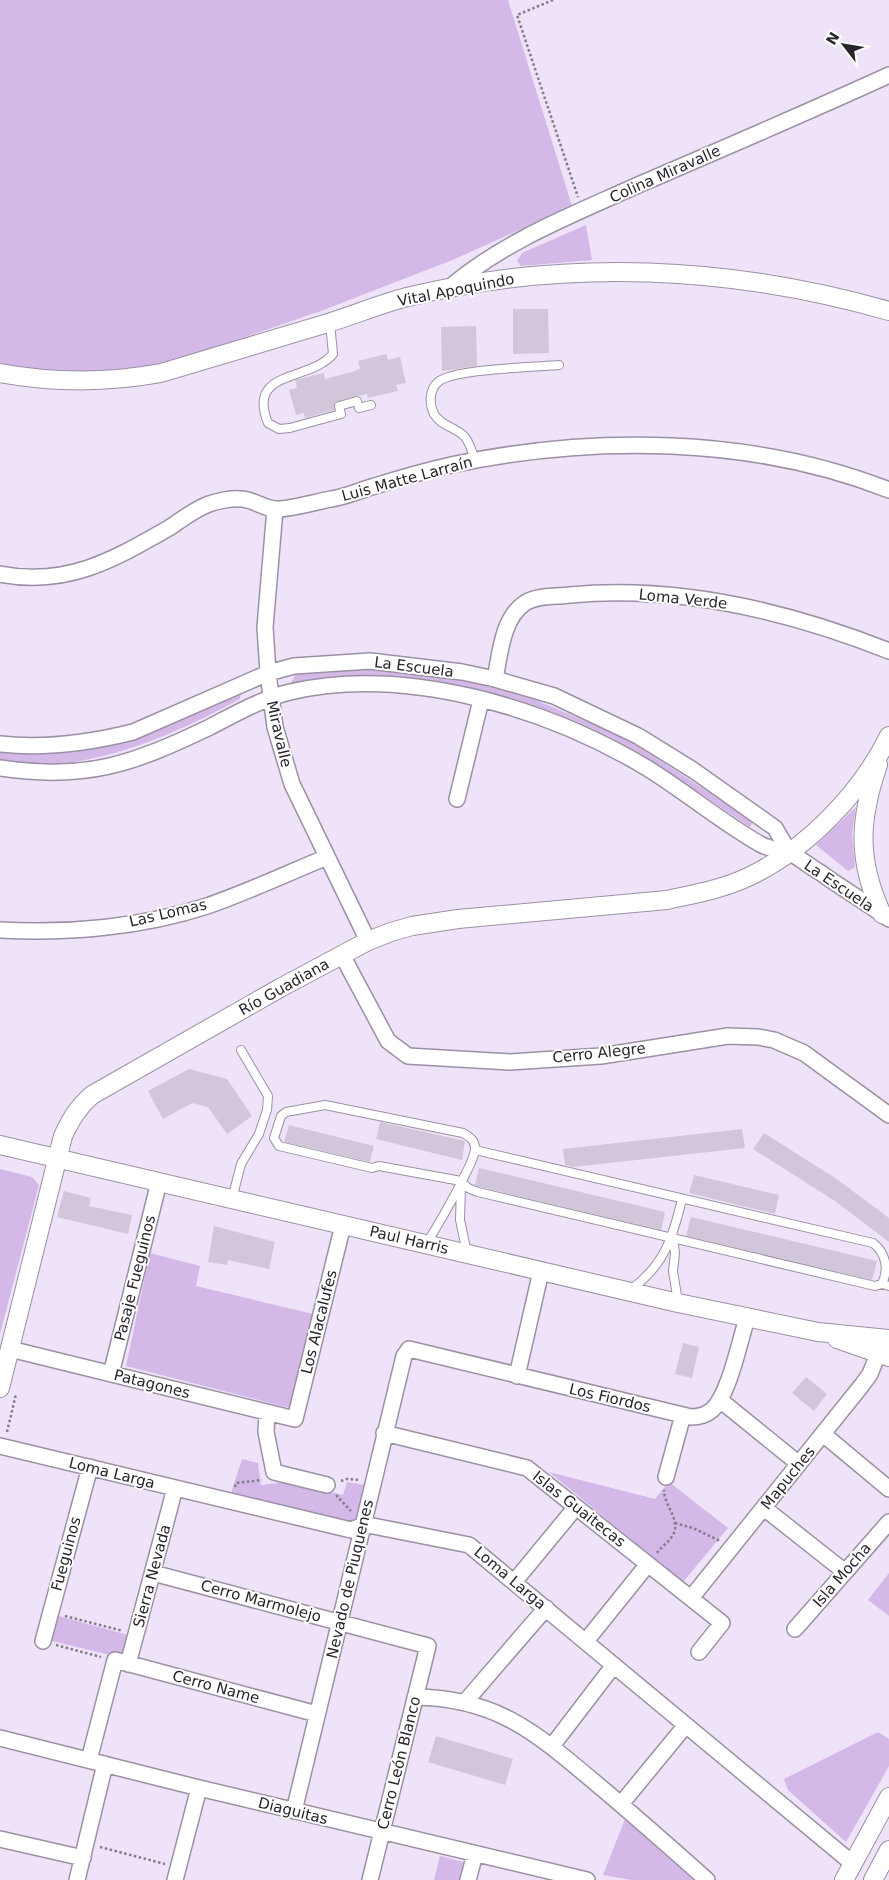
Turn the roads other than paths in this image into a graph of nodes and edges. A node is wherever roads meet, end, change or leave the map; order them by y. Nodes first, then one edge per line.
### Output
1 (889, 74) edge
2 (873, 82) junction
3 (889, 88) edge
4 (449, 288) junction
5 (889, 311) edge
6 (330, 323) junction
7 (559, 365) dead end
8 (0, 373) edge
9 (371, 405) dead end
10 (475, 460) junction
11 (889, 490) edge
12 (275, 509) junction
13 (0, 574) edge
14 (889, 651) edge
15 (268, 673) junction
16 (495, 679) junction
17 (271, 698) junction
18 (481, 700) junction
19 (888, 737) edge
20 (0, 744) edge
21 (0, 768) edge
22 (457, 799) dead end
23 (789, 852) junction
24 (328, 857) junction
25 (885, 917) edge
26 (0, 930) edge
27 (368, 942) junction
28 (342, 955) junction
29 (240, 1050) dead end
30 (889, 1115) edge
31 (0, 1145) edge
32 (475, 1150) junction
33 (58, 1158) junction
34 (462, 1180) junction
35 (159, 1182) junction
36 (232, 1199) junction
37 (682, 1199) junction
38 (343, 1225) junction
39 (673, 1237) junction
40 (426, 1244) junction
41 (467, 1254) junction
42 (541, 1271) junction
43 (885, 1285) edge
44 (628, 1291) junction
45 (678, 1303) junction
46 (747, 1318) junction
47 (818, 1332) junction
48 (889, 1339) edge
49 (10, 1349) junction
50 (409, 1349) joint
51 (884, 1355) edge
52 (112, 1374) junction
53 (517, 1376) junction
54 (0, 1388) edge
55 (720, 1400) junction
56 (267, 1412) junction
57 (683, 1415) junction
58 (295, 1419) joint
59 (384, 1433) junction
60 (823, 1434) junction
61 (0, 1446) edge
62 (799, 1464) junction
63 (90, 1468) junction
64 (666, 1477) road end
65 (327, 1485) road end
66 (175, 1488) junction
67 (889, 1489) edge
68 (576, 1507) junction
69 (764, 1508) junction
70 (889, 1522) edge
71 (364, 1525) junction
72 (648, 1564) junction
73 (845, 1572) junction
74 (153, 1573) junction
75 (514, 1582) junction
76 (691, 1598) junction
77 (546, 1608) junction
78 (340, 1622) junction
79 (795, 1629) dead end
80 (43, 1641) road end
81 (586, 1641) junction
82 (428, 1646) joint
83 (698, 1652) dead end
84 (122, 1662) junction
85 (614, 1665) junction
86 (415, 1697) junction
87 (465, 1702) junction
88 (317, 1714) junction
89 (686, 1725) junction
90 (0, 1738) edge
91 (552, 1746) junction
92 (89, 1760) junction
93 (105, 1764) junction
94 (199, 1788) junction
95 (889, 1797) edge
96 (621, 1804) junction
97 (294, 1811) junction
98 (382, 1832) junction
99 (0, 1839) edge
100 (84, 1851) junction
101 (474, 1854) junction
102 (888, 1854) edge
103 (852, 1863) junction
104 (177, 1874) edge
105 (77, 1880) edge
106 (370, 1880) edge
107 (468, 1880) edge
108 (587, 1880) edge
109 (707, 1880) edge
110 (844, 1880) edge
111 (873, 1880) edge

1 - 2 street, Colina Miravalle
2 - 3 street
2 - 4 street, Colina Miravalle
4 - 5 street, Vital Apoquindo
4 - 6 street, Vital Apoquindo
6 - 8 street, Vital Apoquindo
6 - 9 lane
7 - 10 lane
10 - 11 street, Luis Matte Larraín
10 - 12 street, Luis Matte Larraín
12 - 13 street, Luis Matte Larraín
12 - 15 street, Miravalle
14 - 16 street, Loma Verde
15 - 16 street, La Escuela
15 - 17 street, Miravalle
15 - 20 street, La Escuela
16 - 23 street, La Escuela
17 - 18 street, La Escuela
17 - 21 street, La Escuela
17 - 24 street, Miravalle
18 - 22 street
18 - 23 street, La Escuela
19 - 23 street, Río Guadiana
19 - 25 street
23 - 25 street, La Escuela
23 - 27 street, Río Guadiana
24 - 26 street, Las Lomas
24 - 27 street, Miravalle
27 - 28 street, Río Guadiana
28 - 30 street, Cerro Alegre
28 - 33 street, Río Guadiana
29 - 36 lane
31 - 33 street, Paul Harris
32 - 34 lane
32 - 34 lane
32 - 37 lane
33 - 35 street, Paul Harris
33 - 49 street, Río Guadiana
34 - 39 lane
34 - 40 lane
34 - 41 lane
35 - 36 street, Paul Harris
35 - 52 street, Pasaje Fueguinos
36 - 38 street, Paul Harris
37 - 39 lane
37 - 43 lane
38 - 40 street, Paul Harris
38 - 58 street, Los Alacalufes
39 - 43 lane
39 - 44 lane
39 - 45 lane
40 - 41 street, Paul Harris
41 - 42 street, Paul Harris
42 - 44 street, Paul Harris
42 - 53 street
44 - 45 street, Paul Harris
45 - 46 street, Paul Harris
46 - 47 street, Paul Harris
46 - 55 street, Los Fiordos
47 - 48 street, Paul Harris
47 - 51 street, Paul Harris
49 - 52 street, Patagones
49 - 54 street, Río Guadiana
50 - 53 street, Los Fiordos
50 - 59 street, Nevado de Piuquenes
51 - 60 street, Mapuches
52 - 56 street, Patagones
53 - 57 street, Los Fiordos
55 - 57 street, Los Fiordos
55 - 62 street
56 - 58 street, Patagones
56 - 65 street
57 - 64 street
59 - 68 street, Islas Guaitecas
59 - 71 street, Nevado de Piuquenes
60 - 62 street, Mapuches
60 - 67 street
61 - 63 street, Loma Larga
62 - 69 street, Mapuches
63 - 66 street, Loma Larga
63 - 80 street, Fueguinos
66 - 71 street, Loma Larga
66 - 74 street, Sierra Nevada
68 - 72 street, Islas Guaitecas
68 - 75 street
69 - 73 street
69 - 76 street, Mapuches
70 - 73 street, Isla Mocha
71 - 75 street, Loma Larga
71 - 78 street, Nevado de Piuquenes
72 - 76 street, Islas Guaitecas
72 - 81 street
73 - 79 street, Isla Mocha
74 - 78 street, Cerro Marmolejo
74 - 84 street, Sierra Nevada
75 - 77 street, Loma Larga
76 - 83 street, Islas Guaitecas
77 - 81 street, Loma Larga
77 - 87 street
78 - 82 street, Cerro Marmolejo
78 - 88 street, Nevado de Piuquenes
81 - 85 street, Loma Larga
82 - 86 street, Cerro León Blanco
84 - 88 street, Cerro Name
84 - 92 street, Sierra Nevada
85 - 89 street, Loma Larga
85 - 91 street
86 - 87 street
86 - 98 street, Cerro León Blanco
87 - 91 street
88 - 97 street, Nevado de Piuquenes
89 - 96 street
89 - 103 street, Loma Larga
90 - 92 street, Diaguitas
91 - 96 street
92 - 93 street, Diaguitas
93 - 94 street, Diaguitas
93 - 100 street
94 - 97 street, Diaguitas
94 - 104 street
95 - 103 street
96 - 109 street
97 - 98 street, Diaguitas
98 - 101 street, Diaguitas
98 - 106 street, Cerro León Blanco
99 - 100 street
100 - 105 street
101 - 107 street
101 - 108 street, Diaguitas
102 - 111 street
103 - 110 street

